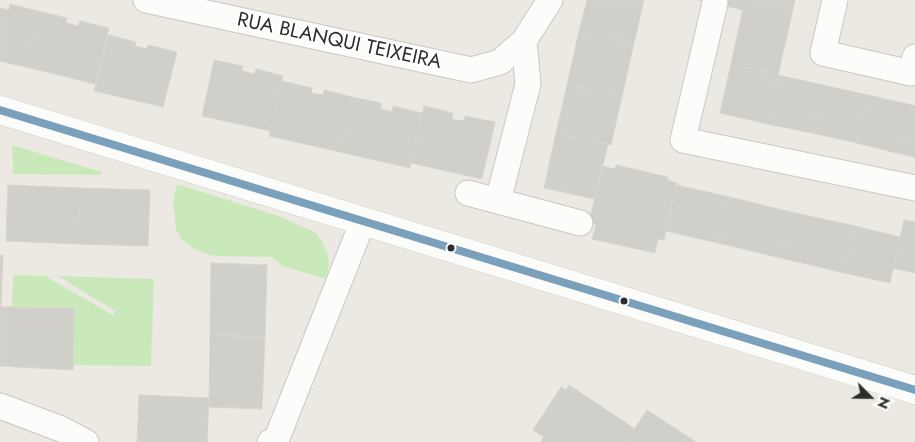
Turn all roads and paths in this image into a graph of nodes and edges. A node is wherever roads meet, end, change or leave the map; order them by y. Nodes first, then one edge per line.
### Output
1 (146, 0) edge
2 (550, 0) edge
3 (835, 0) edge
4 (715, 3) dead end
5 (524, 41) junction
6 (915, 57) edge
7 (0, 110) edge
8 (915, 188) edge
9 (468, 193) dead end
10 (498, 200) junction
11 (363, 221) junction
12 (580, 223) dead end
13 (915, 390) edge
14 (0, 406) edge
15 (277, 441) edge
16 (86, 442) edge

1 - 5 street, RUA BLANQUI TEIXEIRA
2 - 5 street, RUA BLANQUI TEIXEIRA
3 - 6 street
4 - 8 street
5 - 10 street
7 - 11 street
9 - 10 street
10 - 12 street
11 - 13 street
11 - 15 street
14 - 16 street

